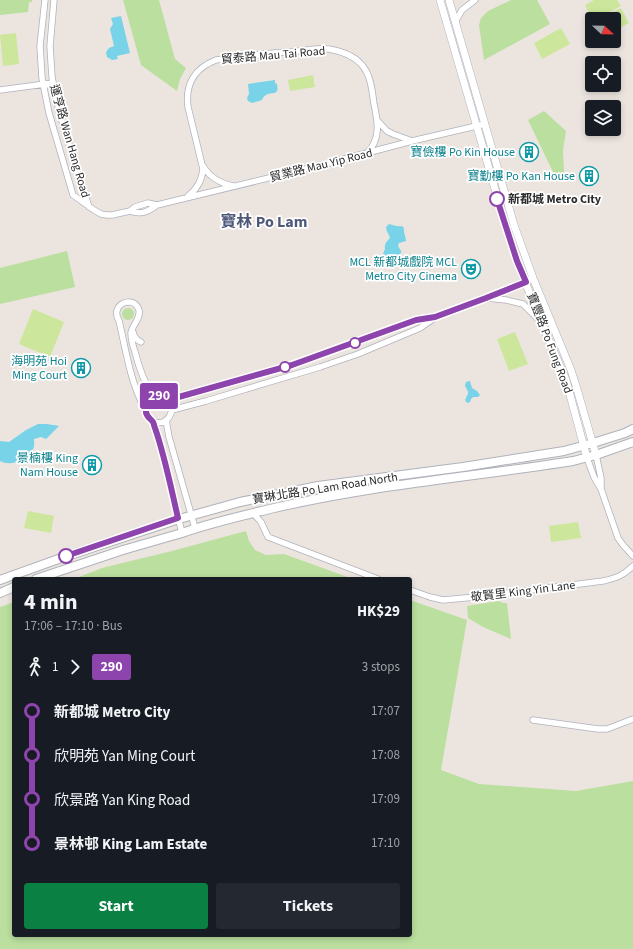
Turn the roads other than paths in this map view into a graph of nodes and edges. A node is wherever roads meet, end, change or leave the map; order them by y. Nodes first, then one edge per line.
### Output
1 (45, 0) edge
2 (54, 0) edge
3 (440, 0) edge
4 (449, 0) edge
5 (475, 0) edge
6 (455, 22) junction
7 (53, 83) junction
8 (43, 85) junction
9 (0, 90) edge
10 (378, 120) junction
11 (485, 124) junction
12 (476, 127) junction
13 (412, 141) junction
14 (367, 153) junction
15 (202, 164) junction
16 (235, 186) junction
17 (186, 198) junction
18 (89, 207) junction
19 (533, 278) junction
20 (526, 282) junction
21 (486, 298) junction
22 (435, 317) junction
23 (541, 322) junction
24 (132, 328) junction
25 (141, 342) dead end
26 (154, 397) junction
27 (168, 400) junction
28 (172, 410) junction
29 (146, 411) junction
30 (166, 420) junction
31 (153, 422) junction
32 (633, 429) edge
33 (633, 442) edge
34 (593, 443) junction
35 (584, 446) junction
36 (596, 455) junction
37 (587, 458) junction
38 (601, 489) junction
39 (253, 513) junction
40 (191, 515) junction
41 (178, 518) junction
42 (195, 528) junction
43 (182, 533) junction
44 (633, 556) edge
45 (633, 566) edge
46 (42, 577) edge
47 (373, 577) edge
48 (0, 580) edge
49 (12, 588) edge
50 (412, 591) edge
51 (0, 593) edge
52 (633, 718) edge
53 (533, 720) dead end

1 - 8 street, 運亨路 Wan Hang Road
2 - 7 street, 運亨路 Wan Hang Road
3 - 12 street, 寶豐路 Po Fung Road
4 - 6 street, 寶豐路 Po Fung Road
5 - 6 street
6 - 11 street, 寶豐路 Po Fung Road
7 - 8 street
7 - 18 street, 運亨路 Wan Hang Road
8 - 9 street
8 - 18 street, 運亨路 Wan Hang Road
10 - 13 street
10 - 14 street, 貿泰路 Mau Tai Road
10 - 15 street, 貿泰路 Mau Tai Road
11 - 12 street, 貿業路 Mau Yip Road
11 - 19 street, 寶豐路 Po Fung Road
12 - 13 street, 貿業路 Mau Yip Road
12 - 20 street, 寶豐路 Po Fung Road
13 - 14 street, 貿業路 Mau Yip Road
14 - 16 street, 貿業路 Mau Yip Road
15 - 16 street, 貿泰路 Mau Tai Road
15 - 17 street, 貿泰路 Mau Tai Road
16 - 17 street, 貿業路 Mau Yip Road
17 - 18 street, 貿業路 Mau Yip Road
19 - 20 street
19 - 34 street, 寶豐路 Po Fung Road
20 - 21 street
20 - 23 street, 寶豐路 Po Fung Road
21 - 22 street
21 - 23 street
22 - 27 street
22 - 28 street
23 - 35 street, 寶豐路 Po Fung Road
24 - 25 street
24 - 26 street
24 - 29 street
26 - 27 street
26 - 29 street
27 - 28 street
28 - 30 street
29 - 31 street
30 - 31 street
30 - 40 street
31 - 41 street
32 - 34 main road, 寶琳北路 Po Lam Road North
33 - 36 main road, 寶琳北路 Po Lam Road North
34 - 35 main road, 寶琳北路 Po Lam Road North
34 - 36 street, 寶豐路 Po Fung Road
35 - 37 street, 寶豐路 Po Fung Road
35 - 40 main road, 寶琳北路 Po Lam Road North
36 - 37 main road, 寶琳北路 Po Lam Road North
36 - 38 street
37 - 38 street
37 - 39 main road, 寶琳北路 Po Lam Road North
38 - 44 street
39 - 42 main road, 寶琳北路 Po Lam Road North
39 - 47 street
40 - 41 main road, 寶琳北路 Po Lam Road North
40 - 42 street
41 - 43 street
41 - 48 main road, 寶琳北路 Po Lam Road North
42 - 43 main road, 寶琳北路 Po Lam Road North
43 - 46 main road, 寶琳北路 Po Lam Road North
45 - 50 street, 敬賢里 King Yin Lane
49 - 51 main road
52 - 53 street

